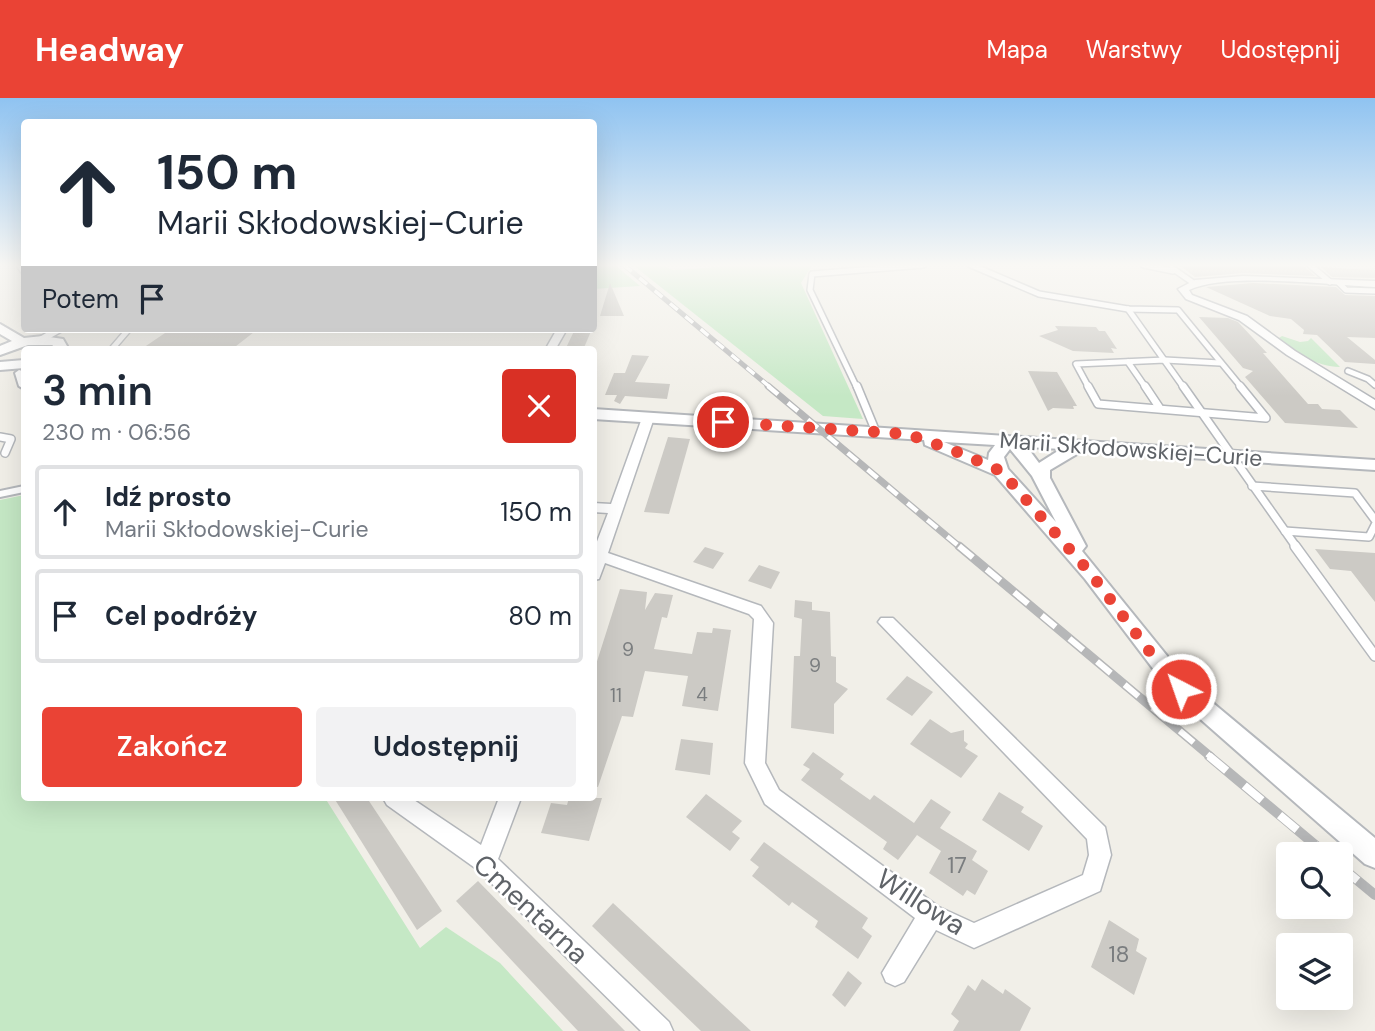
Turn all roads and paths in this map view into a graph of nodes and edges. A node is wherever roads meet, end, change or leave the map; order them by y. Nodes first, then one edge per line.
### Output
1 (819, 309) edge
2 (1128, 309) joint
3 (1219, 309) edge
4 (0, 328) edge
5 (59, 340) edge
6 (22, 342) junction
7 (1, 348) edge
8 (1165, 360) junction
9 (1128, 362) junction
10 (1220, 363) junction
11 (2, 367) edge
12 (21, 369) edge
13 (1348, 371) dead end
14 (1375, 385) edge
15 (1375, 405) edge
16 (1159, 407) junction
17 (597, 414) edge
18 (1205, 415) junction
19 (648, 418) junction
20 (876, 432) junction
21 (907, 434) junction
22 (0, 438) edge
23 (1012, 442) junction
24 (1078, 446) junction
25 (5, 453) dead end
26 (1231, 455) junction
27 (1375, 465) edge
28 (1001, 471) junction
29 (1041, 480) junction
30 (1252, 486) junction
31 (21, 490) edge
32 (0, 494) edge
33 (597, 507) edge
34 (617, 509) junction
35 (1375, 520) edge
36 (1375, 525) edge
37 (1284, 531) junction
38 (601, 556) junction
39 (597, 566) edge
40 (1092, 575) junction
41 (887, 622) dead end
42 (1375, 656) edge
43 (398, 801) edge
44 (509, 801) edge
45 (1375, 855) edge
46 (486, 862) junction
47 (931, 915) junction
48 (895, 973) dead end
49 (660, 1031) edge

1 - 20 lane
2 - 8 lane
2 - 10 lane
3 - 15 street
4 - 6 street
5 - 6 street
6 - 7 street
8 - 9 lane
8 - 10 lane
8 - 18 lane
9 - 16 lane
9 - 16 lane
10 - 18 lane
11 - 12 street
13 - 14 lane
16 - 18 lane
17 - 19 street, Marii Skłodowskiej-Curie
18 - 26 lane
19 - 20 street, Marii Skłodowskiej-Curie
19 - 34 street
20 - 21 street, Marii Skłodowskiej-Curie
21 - 23 street, Marii Skłodowskiej-Curie
21 - 28 street
22 - 25 lane
23 - 24 street, Marii Skłodowskiej-Curie
23 - 28 street
23 - 29 street
24 - 26 street, Marii Skłodowskiej-Curie
24 - 29 street
26 - 27 street, Marii Skłodowskiej-Curie
26 - 30 lane
28 - 40 street
29 - 40 street
30 - 35 lane
30 - 37 lane
31 - 32 street
33 - 34 street
34 - 38 street
36 - 37 lane
37 - 42 lane
38 - 39 street
38 - 47 street, Willowa
40 - 45 street
41 - 47 street, Willowa
43 - 46 street, Cmentarna
44 - 46 street
46 - 49 street, Cmentarna
47 - 48 street

